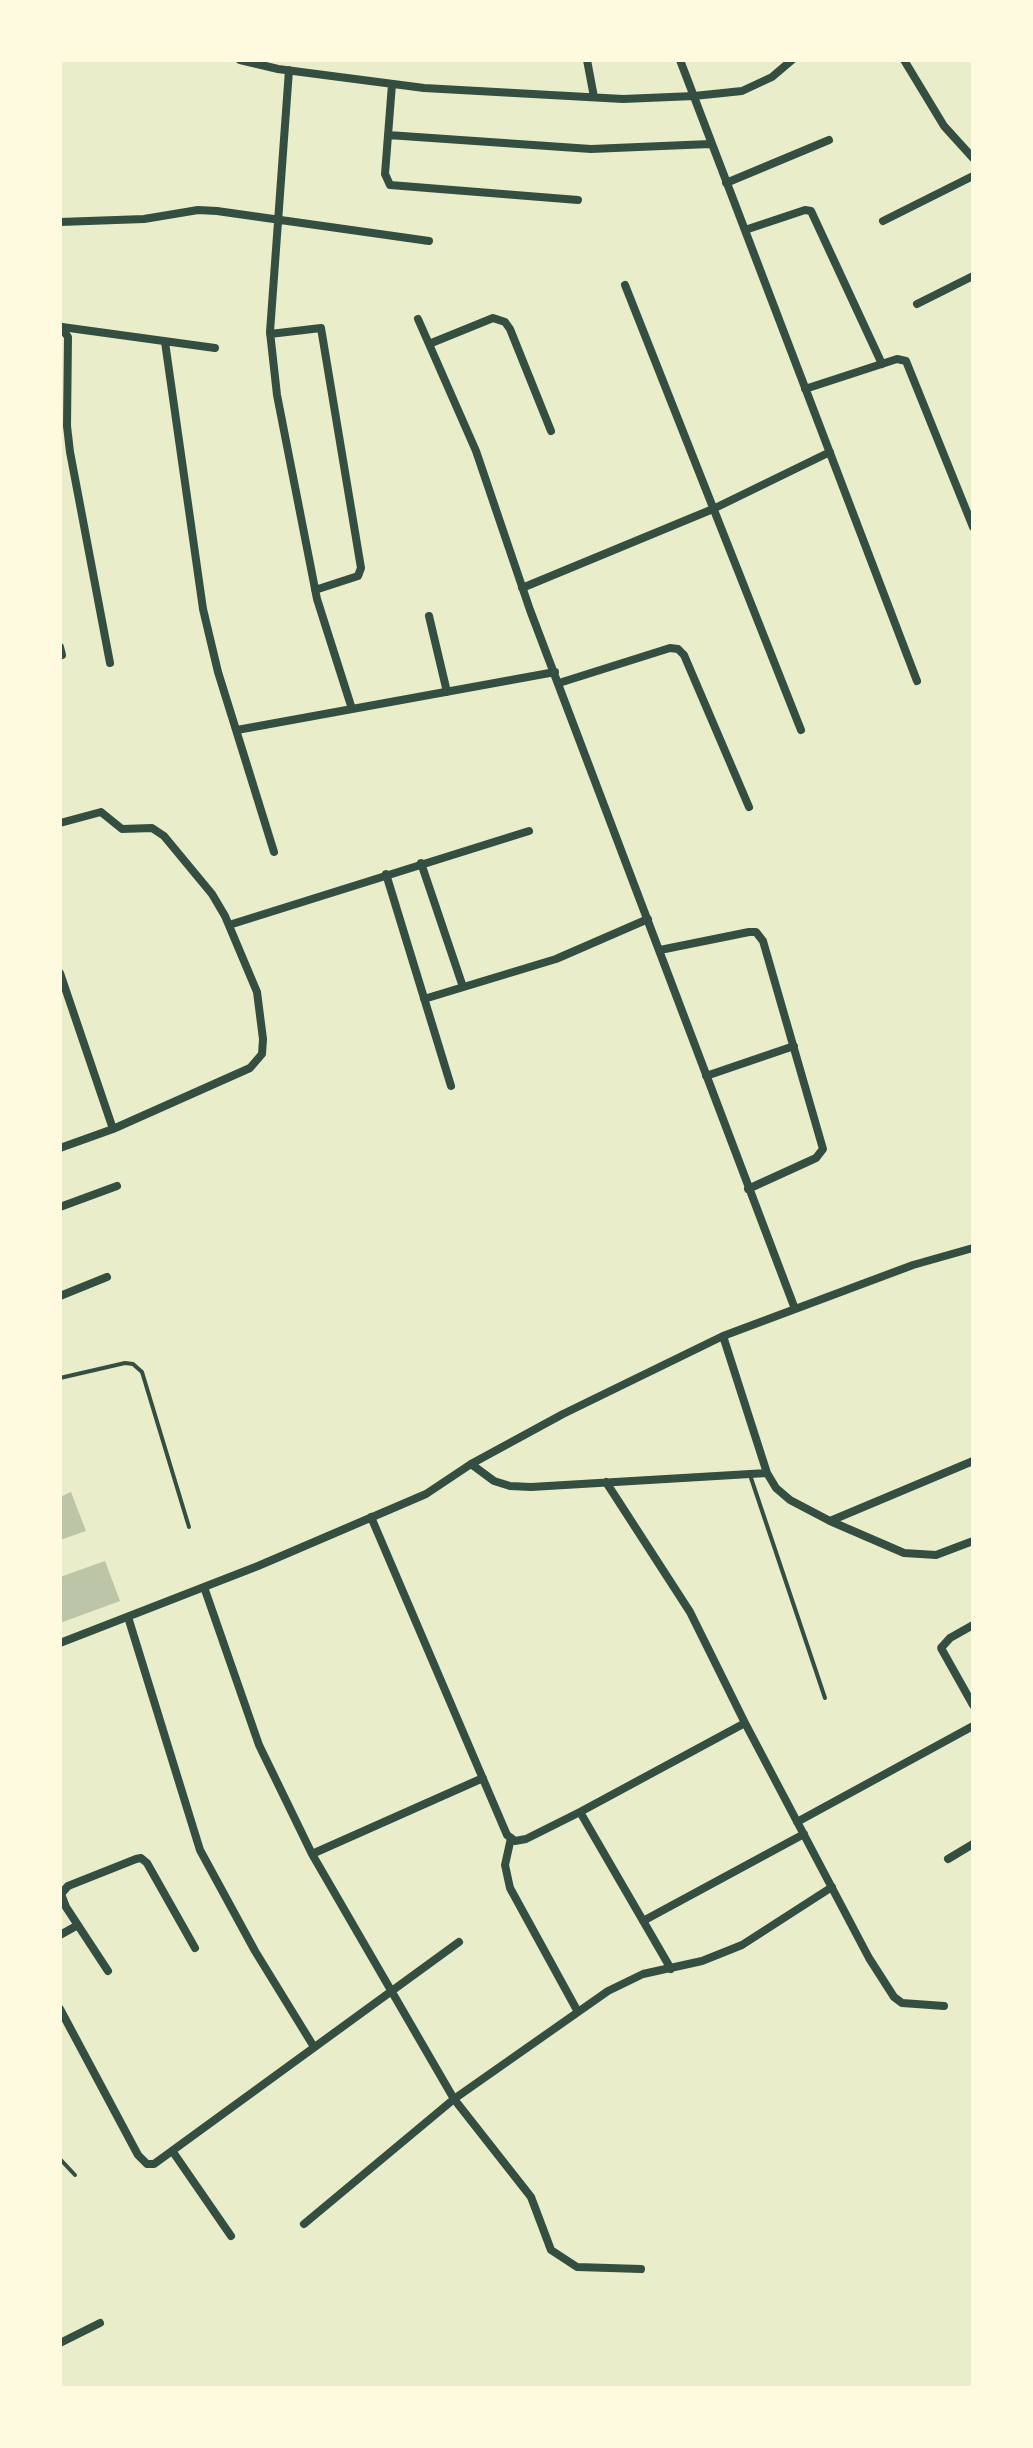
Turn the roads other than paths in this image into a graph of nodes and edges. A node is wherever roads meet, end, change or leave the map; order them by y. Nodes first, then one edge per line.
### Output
1 (240, 60) edge
2 (587, 60) edge
3 (680, 60) edge
4 (792, 60) edge
5 (904, 60) edge
6 (277, 64) edge
7 (289, 70) junction
8 (392, 84) junction
9 (694, 96) junction
10 (594, 97) junction
11 (388, 135) junction
12 (829, 140) dead end
13 (710, 144) junction
14 (973, 158) edge
15 (973, 176) edge
16 (726, 183) junction
17 (578, 200) dead end
18 (278, 220) junction
19 (883, 221) dead end
20 (60, 222) edge
21 (745, 230) junction
22 (429, 241) dead end
23 (973, 276) edge
24 (625, 285) dead end
25 (917, 304) dead end
26 (418, 319) dead end
27 (61, 326) edge
28 (270, 334) junction
29 (165, 342) junction
30 (429, 344) junction
31 (215, 348) dead end
32 (882, 364) junction
33 (805, 389) junction
34 (551, 431) dead end
35 (830, 452) junction
36 (713, 509) junction
37 (973, 527) edge
38 (522, 588) junction
39 (315, 590) junction
40 (429, 616) dead end
41 (110, 663) dead end
42 (555, 672) junction
43 (917, 681) dead end
44 (559, 683) junction
45 (447, 692) junction
46 (352, 709) junction
47 (237, 730) junction
48 (801, 730) dead end
49 (749, 807) dead end
50 (60, 823) edge
51 (529, 831) dead end
52 (274, 852) dead end
53 (421, 863) junction
54 (386, 874) junction
55 (648, 919) junction
56 (229, 925) junction
57 (660, 950) junction
58 (60, 973) edge
59 (463, 987) junction
60 (424, 999) junction
61 (794, 1046) junction
62 (706, 1076) junction
63 (451, 1086) dead end
64 (113, 1129) junction
65 (60, 1148) edge
66 (117, 1186) dead end
67 (748, 1189) junction
68 (60, 1207) edge
69 (973, 1248) edge
70 (107, 1277) dead end
71 (60, 1296) edge
72 (795, 1309) junction
73 (723, 1336) junction
74 (60, 1378) edge
75 (973, 1461) edge
76 (471, 1464) junction
77 (767, 1473) junction
78 (750, 1475) junction
79 (606, 1482) junction
80 (371, 1517) junction
81 (830, 1521) junction
82 (189, 1527) dead end
83 (973, 1541) edge
84 (204, 1587) junction
85 (128, 1617) junction
86 (973, 1625) edge
87 (60, 1643) edge
88 (825, 1698) dead end
89 (972, 1702) edge
90 (745, 1723) junction
91 (973, 1726) edge
92 (483, 1778) junction
93 (580, 1812) junction
94 (797, 1822) junction
95 (804, 1834) junction
96 (511, 1838) junction
97 (973, 1844) edge
98 (312, 1854) junction
99 (948, 1859) dead end
100 (832, 1887) junction
101 (643, 1921) junction
102 (78, 1925) junction
103 (60, 1935) edge
104 (459, 1942) dead end
105 (195, 1948) dead end
106 (671, 1969) junction
107 (108, 1971) dead end
108 (393, 1993) junction
109 (944, 2006) dead end
110 (60, 2009) edge
111 (578, 2012) junction
112 (314, 2047) junction
113 (454, 2099) junction
114 (173, 2152) junction
115 (60, 2159) edge
116 (75, 2175) dead end
117 (304, 2224) dead end
118 (231, 2236) dead end
119 (641, 2269) dead end
120 (100, 2323) dead end
121 (60, 2343) edge

1 - 6 street
2 - 10 street
3 - 9 street
4 - 9 street
5 - 14 street
6 - 7 street
7 - 8 street
7 - 18 street
8 - 10 street
8 - 11 street
9 - 10 street
9 - 13 street
11 - 13 street
11 - 17 street
12 - 16 street
13 - 16 street
15 - 19 street
16 - 21 street
18 - 20 street
18 - 22 street
18 - 28 street
21 - 32 street
21 - 33 street
23 - 25 street
24 - 36 street
26 - 30 street
27 - 29 street
27 - 41 street
28 - 39 street
28 - 39 street
29 - 31 street
29 - 47 street
30 - 34 street
30 - 38 street
32 - 33 street
32 - 37 street
33 - 35 street
35 - 36 street
35 - 43 street
36 - 38 street
36 - 48 street
38 - 42 street
39 - 46 street
40 - 45 street
42 - 44 street
42 - 45 street
44 - 49 street
44 - 55 street
45 - 46 street
46 - 47 street
47 - 52 street
50 - 56 street
51 - 53 street
53 - 54 street
53 - 59 street
54 - 56 street
54 - 60 street
55 - 57 street
55 - 59 street
56 - 64 street
57 - 61 street
57 - 62 street
58 - 64 street
59 - 60 street
60 - 63 street
61 - 62 street
61 - 67 street
62 - 67 street
64 - 65 street
66 - 68 street
67 - 72 street
69 - 72 street
70 - 71 street
72 - 73 street
73 - 76 street
73 - 77 street
74 - 82 lane
75 - 81 street
76 - 79 street
76 - 80 street
77 - 78 street
77 - 81 street
78 - 79 street
78 - 88 lane
79 - 90 street
80 - 84 street
80 - 92 street
81 - 83 street
84 - 85 street
84 - 98 street
85 - 87 street
85 - 112 street
86 - 89 street
90 - 93 street
90 - 94 street
91 - 94 street
92 - 96 street
92 - 98 street
93 - 96 street
93 - 101 street
94 - 95 street
95 - 100 street
95 - 101 street
96 - 111 street
97 - 99 street
98 - 108 street
100 - 106 street
100 - 109 street
101 - 106 street
102 - 103 street
102 - 105 street
102 - 107 street
104 - 108 street
106 - 111 street
108 - 112 street
108 - 113 street
110 - 114 street
111 - 113 street
112 - 114 street
113 - 117 street
113 - 119 street
114 - 118 street
115 - 116 lane
120 - 121 street

